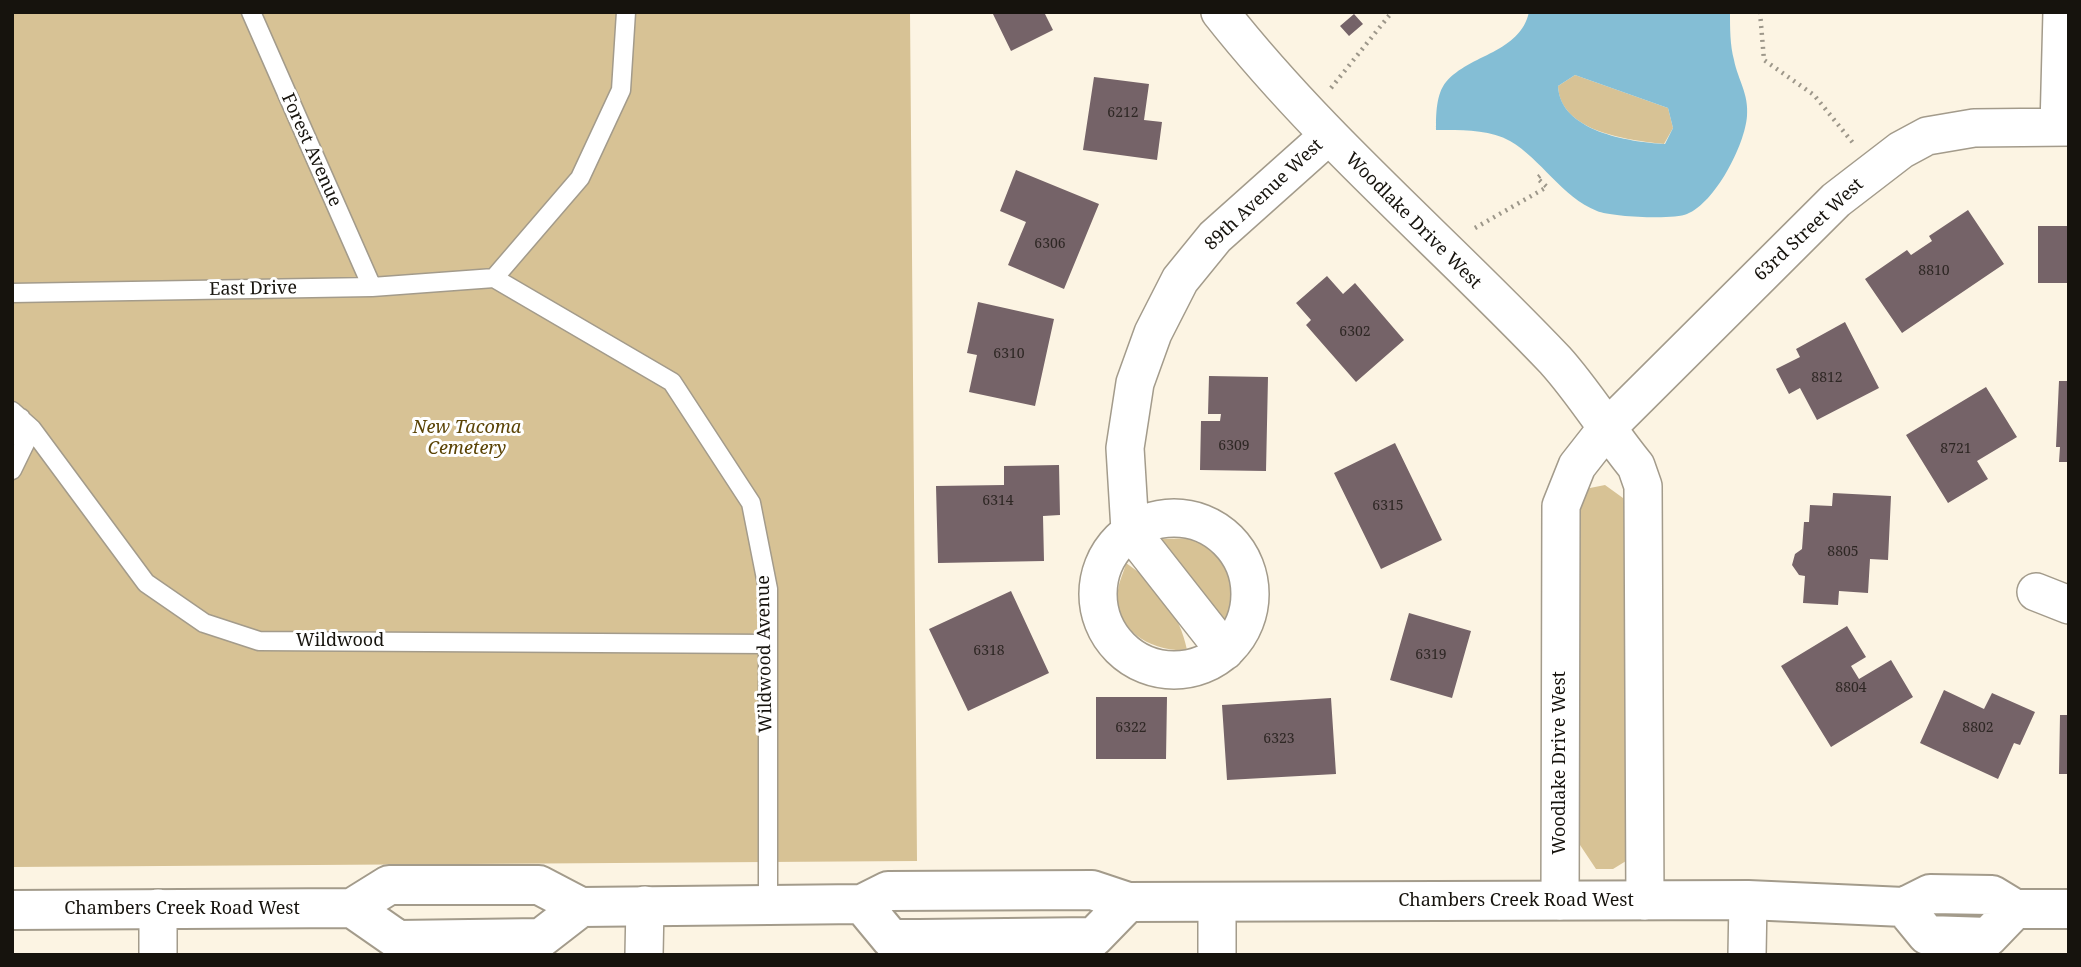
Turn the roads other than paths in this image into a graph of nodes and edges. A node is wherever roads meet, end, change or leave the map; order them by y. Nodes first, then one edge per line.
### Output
1 (251, 12) edge
2 (626, 12) edge
3 (1220, 12) edge
4 (2062, 12) edge
5 (2064, 127) edge
6 (1327, 137) junction
7 (494, 278) junction
8 (372, 287) junction
9 (12, 293) edge
10 (22, 419) edge
11 (1606, 429) junction
12 (12, 436) edge
13 (12, 470) edge
14 (1130, 530) junction
15 (768, 644) junction
16 (1225, 651) junction
17 (1748, 900) junction
18 (1560, 901) junction
19 (1645, 901) junction
20 (1217, 902) junction
21 (645, 905) junction
22 (768, 905) junction
23 (581, 906) junction
24 (158, 908) junction
25 (352, 908) junction
26 (2069, 909) edge
27 (12, 910) edge
28 (158, 955) edge
29 (644, 955) edge
30 (1217, 955) edge
31 (1747, 955) edge

1 - 8 lane, Forest Avenue
2 - 7 lane
3 - 6 street, Woodlake Drive West
4 - 5 street
5 - 11 street, 63rd Street West
6 - 11 street, Woodlake Drive West
6 - 14 street, 89th Avenue West
7 - 8 lane, East Drive
7 - 15 lane, Wildwood Avenue
8 - 9 lane, East Drive
10 - 12 lane
10 - 13 lane
10 - 15 lane, Wildwood
11 - 18 street, Woodlake Drive West
11 - 19 street, Woodlake Drive West
14 - 16 street
14 - 16 street
14 - 16 street
15 - 22 lane, Wildwood Avenue
17 - 19 street, Chambers Creek Road West
17 - 26 street, Chambers Creek Road West
17 - 31 street
18 - 19 street, Chambers Creek Road West
18 - 20 street, Chambers Creek Road West
20 - 22 street, Chambers Creek Road West
20 - 30 street
21 - 22 street, Chambers Creek Road West
21 - 23 street, Chambers Creek Road West
21 - 29 street
23 - 25 street, Chambers Creek Road West
23 - 25 street
24 - 25 street, Chambers Creek Road West
24 - 27 street, Chambers Creek Road West
24 - 28 street

